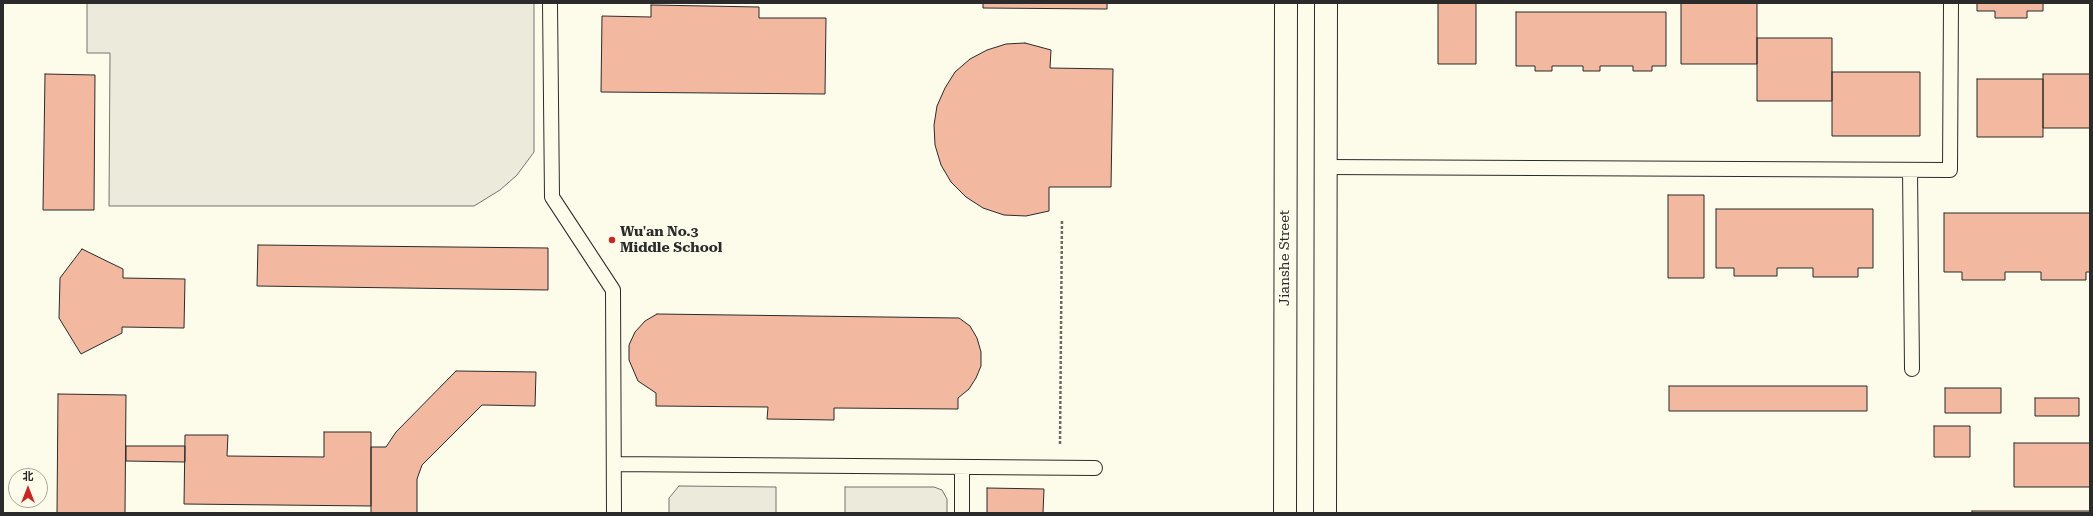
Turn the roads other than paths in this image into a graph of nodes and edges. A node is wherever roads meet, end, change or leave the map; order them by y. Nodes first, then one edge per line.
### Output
1 (550, 3) edge
2 (1286, 3) edge
3 (1326, 3) edge
4 (1951, 3) edge
5 (1325, 167) junction
6 (1910, 170) junction
7 (1912, 369) dead end
8 (614, 464) junction
9 (962, 467) junction
10 (1095, 468) dead end
11 (614, 513) edge
12 (962, 513) edge
13 (1285, 513) edge
14 (1325, 513) edge

1 - 8 lane
2 - 13 main road, Jianshe Street
3 - 5 main road
4 - 6 lane
5 - 6 lane
5 - 14 main road
6 - 7 lane
8 - 9 lane
8 - 11 lane
9 - 10 lane
9 - 12 lane

